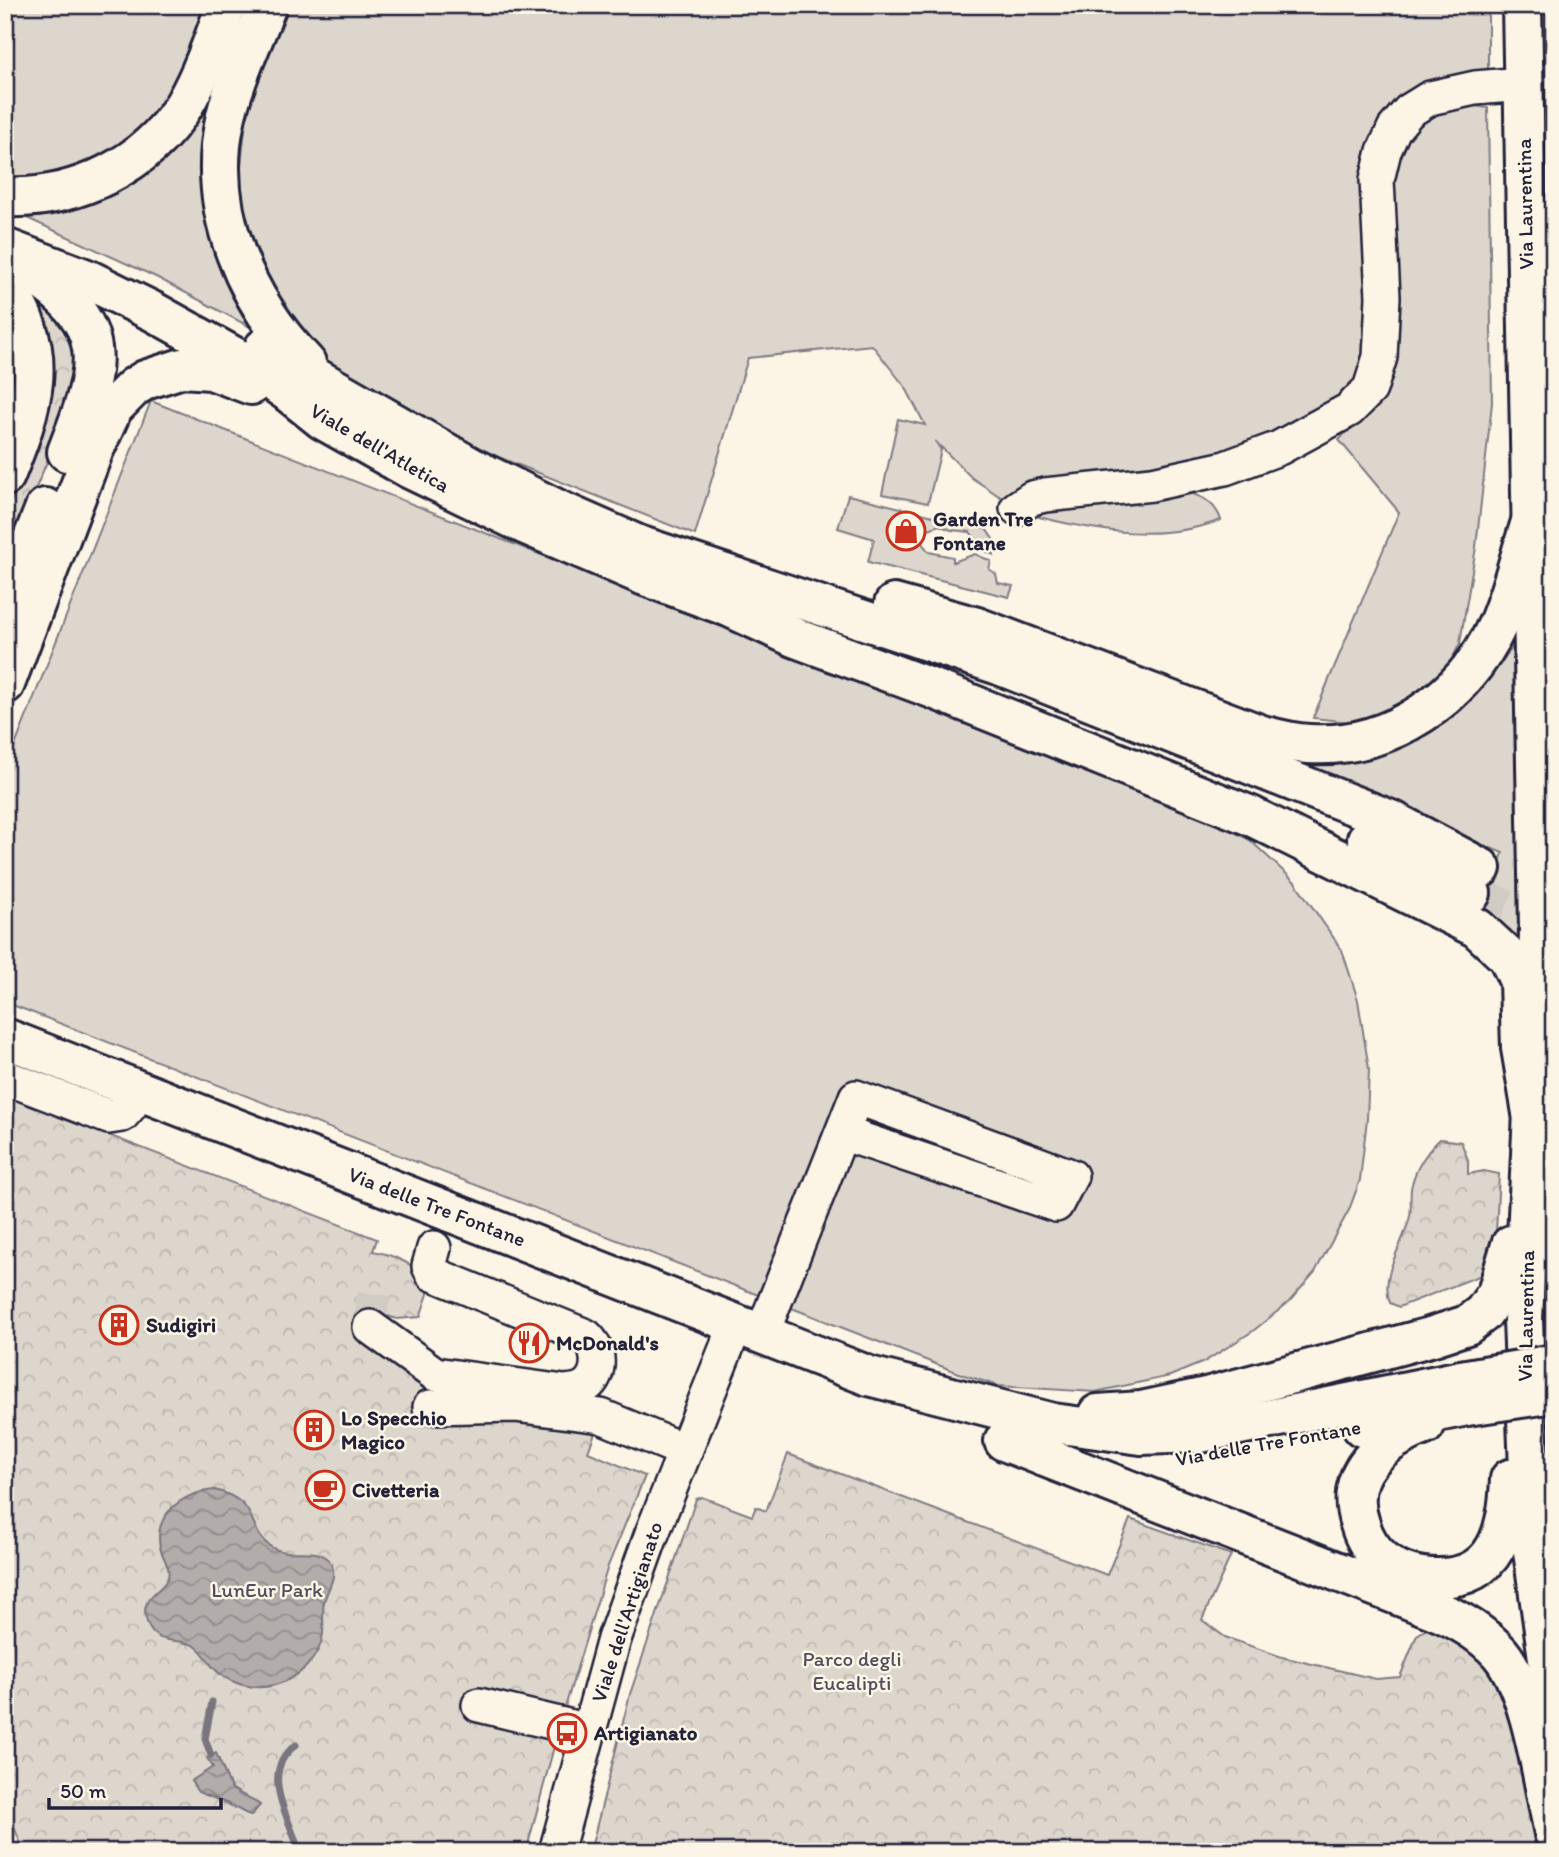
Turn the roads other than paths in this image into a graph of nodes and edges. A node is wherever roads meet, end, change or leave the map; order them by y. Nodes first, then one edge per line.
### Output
1 (226, 5) edge
2 (267, 5) edge
3 (1521, 5) edge
4 (1523, 84) junction
5 (5, 197) edge
6 (5, 221) edge
7 (5, 248) edge
8 (5, 258) edge
9 (5, 287) edge
10 (325, 402) junction
11 (5, 476) edge
12 (1017, 508) dead end
13 (1532, 519) junction
14 (707, 569) junction
15 (729, 607) junction
16 (5, 609) edge
17 (5, 684) edge
18 (5, 1038) edge
19 (5, 1077) edge
20 (133, 1098) junction
21 (1532, 1113) junction
22 (842, 1133) junction
23 (118, 1139) dead end
24 (1528, 1204) junction
25 (434, 1248) dead end
26 (1522, 1320) junction
27 (370, 1327) dead end
28 (749, 1329) junction
29 (1554, 1364) edge
30 (1464, 1393) junction
31 (1554, 1393) edge
32 (430, 1407) dead end
33 (1001, 1424) junction
34 (684, 1451) junction
35 (1554, 1702) edge
36 (479, 1704) dead end
37 (589, 1731) junction
38 (1554, 1833) edge
39 (556, 1852) edge

1 - 5 main road
2 - 10 main road
3 - 4 main road, Via Laurentina
4 - 12 street
4 - 13 main road, Via Laurentina
6 - 10 main road, Viale dell'Atletica
7 - 10 main road, Viale dell'Atletica
8 - 16 main road
9 - 11 main road
10 - 14 main road, Viale dell'Atletica
10 - 15 main road, Viale dell'Atletica
10 - 17 main road
13 - 14 main road
13 - 21 main road, Via Laurentina
14 - 15 main road
15 - 21 main road
18 - 20 main road, Via delle Tre Fontane
19 - 20 street
20 - 23 street
20 - 28 main road, Via delle Tre Fontane
21 - 24 main road, Via Laurentina
22 - 22 street, Viale dell'Artigianato
22 - 28 street, Viale dell'Artigianato
24 - 26 main road, Via Laurentina
24 - 33 main road
25 - 27 street
26 - 30 main road
26 - 35 main road, Via Laurentina
28 - 33 main road, Via delle Tre Fontane
28 - 34 street, Viale dell'Artigianato
29 - 30 main road, Via delle Tre Fontane, bridge
30 - 31 main road, Via delle Tre Fontane, bridge
30 - 33 main road, Via delle Tre Fontane
32 - 34 street
33 - 38 main road
34 - 37 street, Viale dell'Artigianato
36 - 37 street
37 - 39 street, Viale dell'Artigianato

